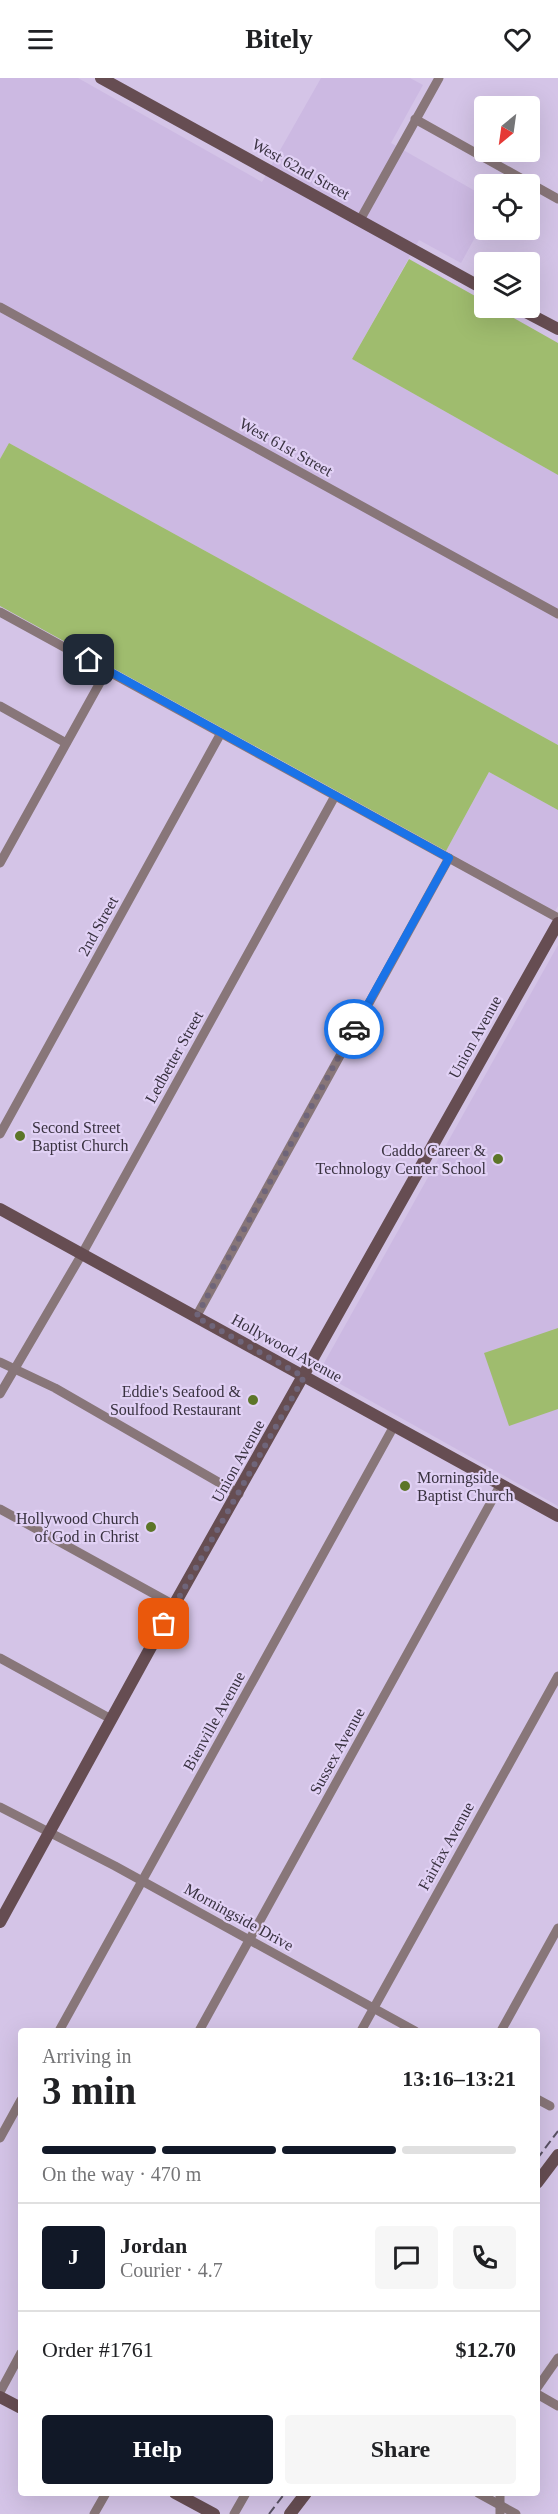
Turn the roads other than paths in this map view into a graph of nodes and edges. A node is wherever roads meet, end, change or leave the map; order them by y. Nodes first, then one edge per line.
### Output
1 (101, 78) edge
2 (439, 78) edge
3 (415, 119) junction
4 (558, 199) edge
5 (360, 220) junction
6 (474, 283) edge
7 (0, 308) edge
8 (537, 318) edge
9 (558, 329) edge
10 (0, 612) edge
11 (558, 614) edge
12 (107, 670) junction
13 (0, 706) edge
14 (220, 733) junction
15 (66, 743) junction
16 (335, 796) junction
17 (449, 858) junction
18 (0, 863) edge
19 (558, 918) edge
20 (558, 923) edge
21 (0, 1134) edge
22 (0, 1209) edge
23 (82, 1254) junction
24 (196, 1317) junction
25 (0, 1362) edge
26 (14, 1370) junction
27 (304, 1377) junction
28 (0, 1394) edge
29 (394, 1426) junction
30 (501, 1484) junction
31 (238, 1494) junction
32 (0, 1509) edge
33 (558, 1516) edge
34 (174, 1605) junction
35 (0, 1658) edge
36 (558, 1676) edge
37 (111, 1719) junction
38 (0, 1807) edge
39 (48, 1832) junction
40 (142, 1881) junction
41 (0, 1922) edge
42 (558, 1928) edge
43 (250, 1940) junction
44 (373, 2008) junction
45 (61, 2028) edge
46 (201, 2028) edge
47 (363, 2028) edge
48 (410, 2028) edge
49 (503, 2028) edge
50 (540, 2101) edge
51 (18, 2105) edge
52 (550, 2106) dead end
53 (0, 2138) edge
54 (558, 2155) edge
55 (540, 2179) edge
56 (558, 2358) edge
57 (18, 2360) edge
58 (540, 2384) edge
59 (0, 2394) edge
60 (540, 2396) edge
61 (18, 2406) edge
62 (558, 2406) edge
63 (104, 2496) edge
64 (181, 2496) edge
65 (244, 2496) edge
66 (304, 2496) edge
67 (482, 2496) edge
68 (500, 2510) edge
69 (94, 2514) edge
70 (214, 2514) edge
71 (234, 2514) edge
72 (290, 2514) edge
73 (516, 2514) edge

1 - 5 street, West 62nd Street
2 - 3 street
3 - 4 street
3 - 5 street
5 - 6 street, West 62nd Street
7 - 11 street, West 61st Street
8 - 9 street
10 - 12 street
12 - 14 street
12 - 15 street
13 - 15 street
14 - 16 street
14 - 21 street, 2nd Street
15 - 18 street
16 - 17 street
16 - 23 street, Ledbetter Street
17 - 19 street
17 - 24 street
20 - 27 street, Union Avenue
22 - 23 street, Hollywood Avenue
23 - 24 street, Hollywood Avenue
23 - 26 street, Ledbetter Street
24 - 27 street, Hollywood Avenue
25 - 26 street
26 - 28 street, Ledbetter Street
26 - 31 street
27 - 29 street, Hollywood Avenue
27 - 31 street, Union Avenue
29 - 30 street, Hollywood Avenue
29 - 40 street, Bienville Avenue
30 - 33 street, Hollywood Avenue
30 - 43 street, Sussex Avenue
31 - 34 street, Union Avenue
32 - 34 street
34 - 37 street, Union Avenue
35 - 37 street
36 - 44 street, Fairfax Avenue
37 - 39 street, Union Avenue
38 - 39 street, Morningside Drive
39 - 40 street, Morningside Drive
39 - 41 street, Union Avenue
40 - 43 street, Morningside Drive
40 - 45 street, Bienville Avenue
42 - 49 street
43 - 44 street, Morningside Drive
43 - 46 street, Sussex Avenue
44 - 47 street, Fairfax Avenue
44 - 48 street, Morningside Drive
50 - 52 street
51 - 53 street
54 - 55 street
56 - 58 street
57 - 59 street
59 - 61 street
60 - 62 street
63 - 69 street
64 - 70 street
65 - 71 street
66 - 72 street
67 - 68 street
68 - 73 street

